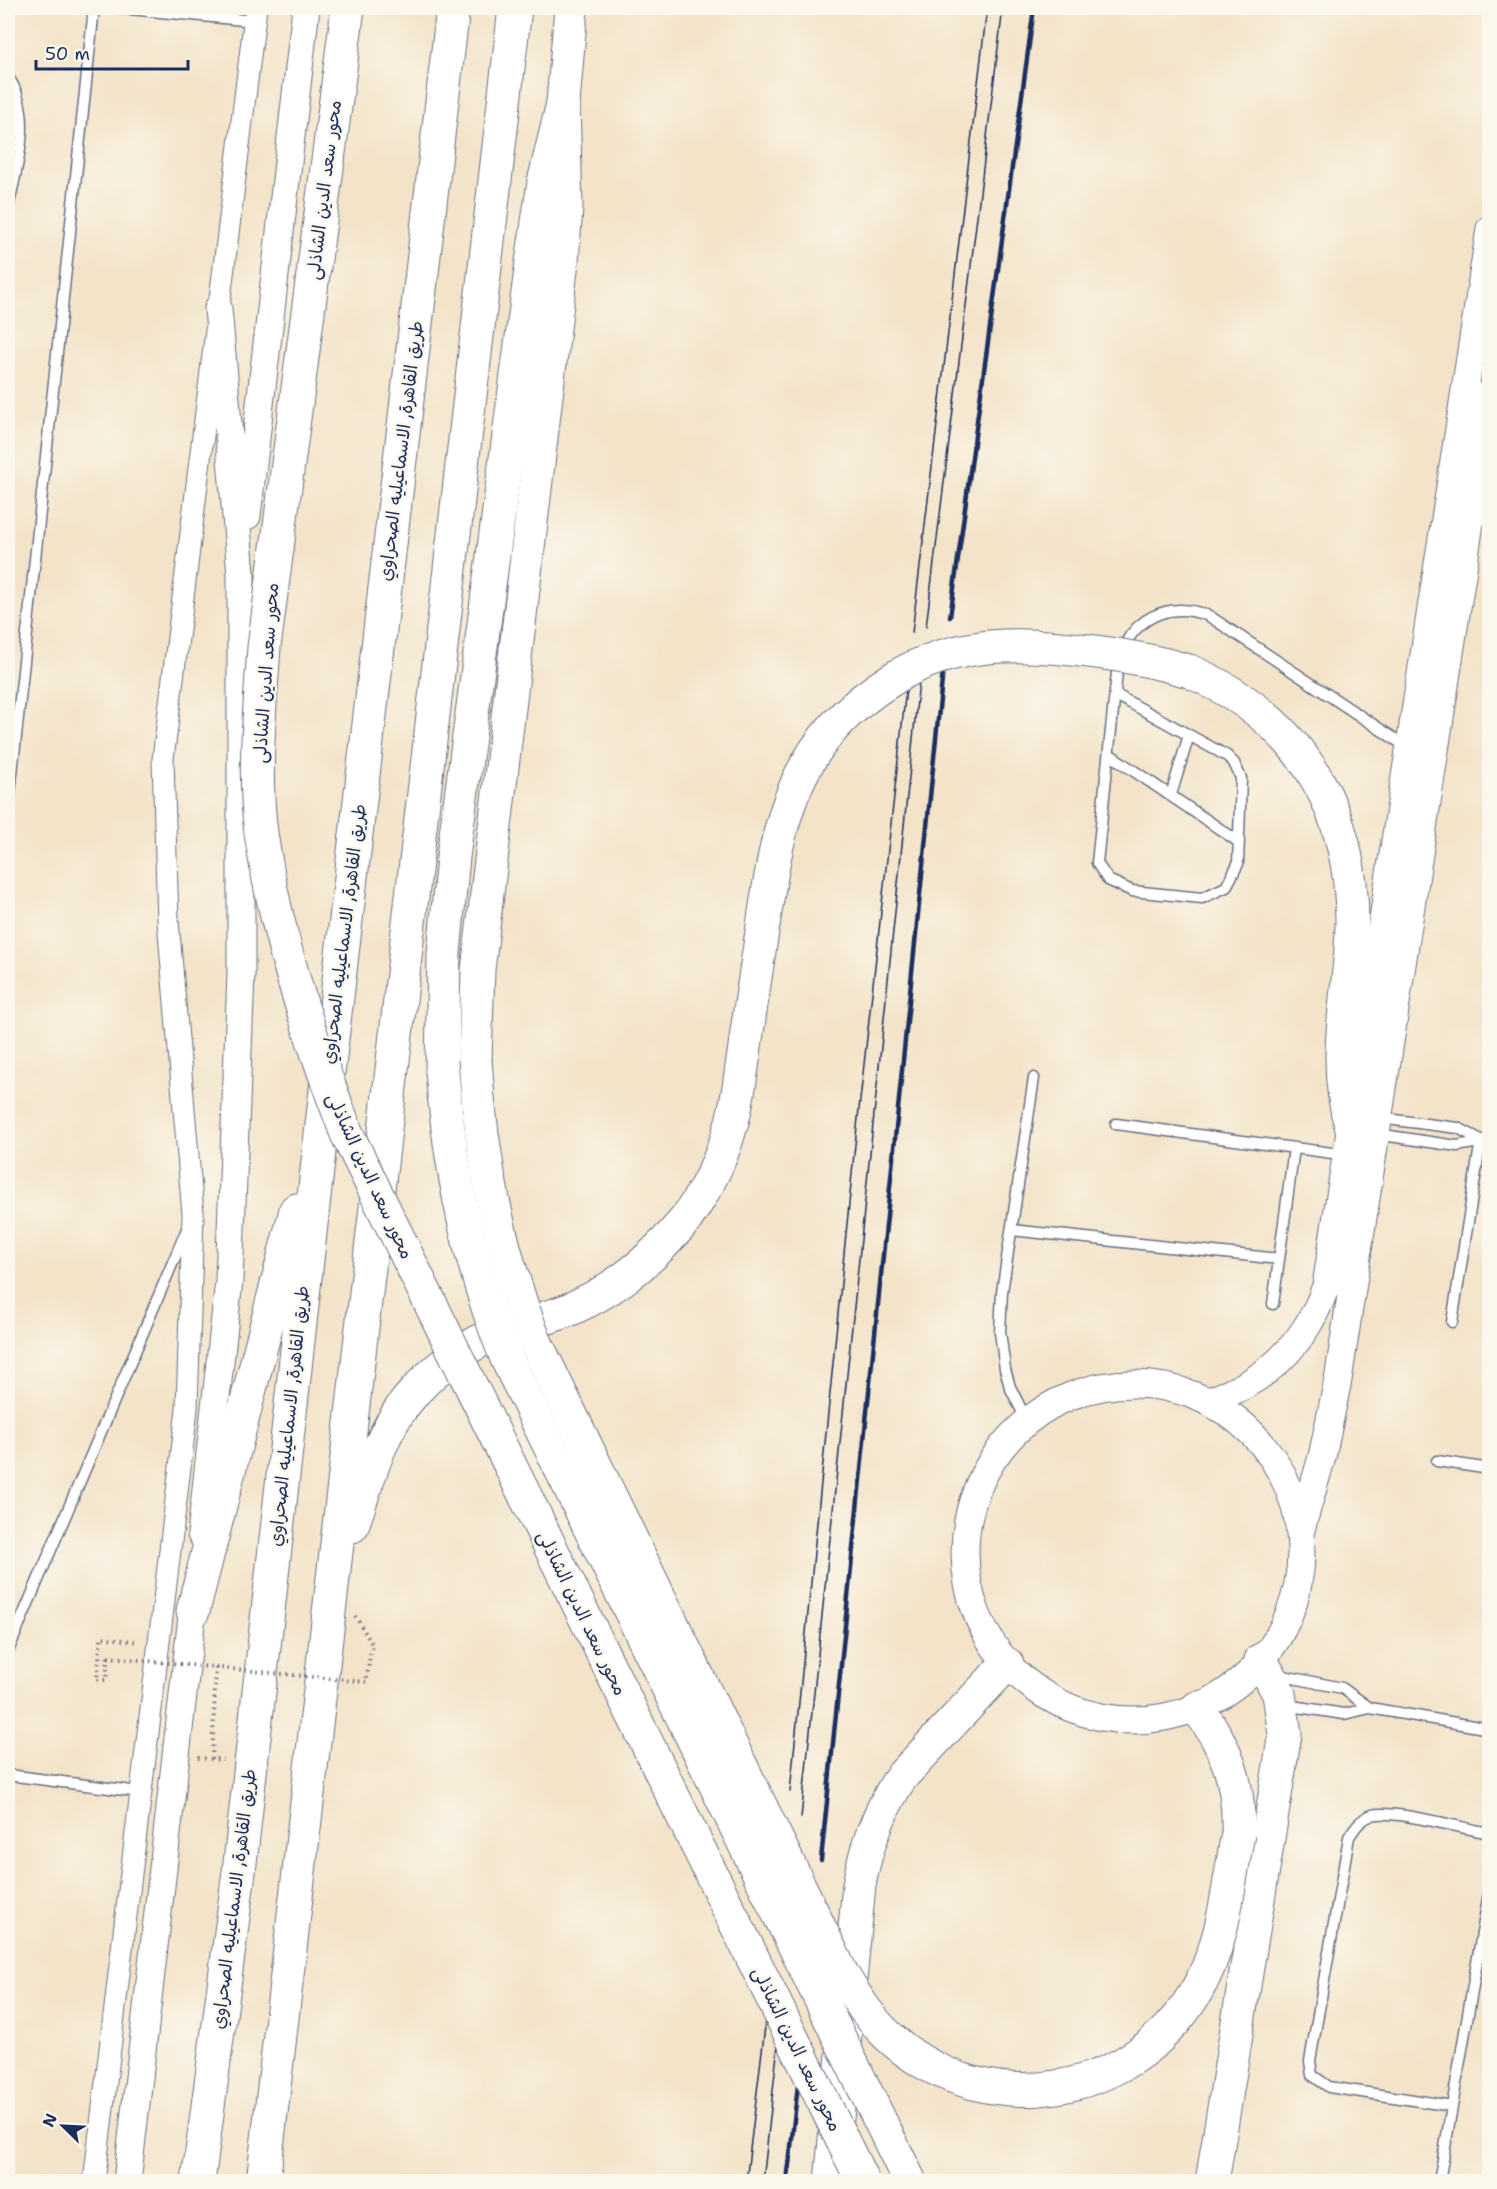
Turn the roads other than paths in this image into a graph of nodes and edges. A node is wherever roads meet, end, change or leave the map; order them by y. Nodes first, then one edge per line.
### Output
1 (94, 8) edge
2 (119, 8) edge
3 (306, 8) edge
4 (348, 8) edge
5 (453, 8) edge
6 (515, 8) edge
7 (571, 8) edge
8 (592, 8) edge
9 (255, 14) edge
10 (8, 77) edge
11 (562, 103) junction
12 (8, 209) edge
13 (1490, 229) edge
14 (218, 308) junction
15 (1490, 393) edge
16 (1475, 457) edge
17 (241, 574) junction
18 (1116, 695) junction
19 (1431, 696) junction
20 (1189, 735) junction
21 (1410, 748) junction
22 (1109, 754) junction
23 (1171, 795) junction
24 (8, 811) edge
25 (1239, 842) junction
26 (1034, 1078) dead end
27 (323, 1116) junction
28 (1116, 1124) dead end
29 (1364, 1134) junction
30 (1485, 1140) edge
31 (1294, 1148) junction
32 (193, 1214) junction
33 (1012, 1230) junction
34 (1279, 1259) junction
35 (1273, 1304) dead end
36 (1452, 1322) dead end
37 (1208, 1401) junction
38 (1027, 1421) junction
39 (1437, 1461) dead end
40 (1490, 1469) edge
41 (1300, 1533) junction
42 (334, 1579) junction
43 (193, 1611) junction
44 (8, 1651) edge
45 (1007, 1664) junction
46 (1266, 1666) junction
47 (1283, 1705) junction
48 (1370, 1707) junction
49 (1197, 1708) junction
50 (1490, 1729) edge
51 (8, 1775) edge
52 (140, 1792) junction
53 (1490, 1833) edge
54 (1490, 1887) edge
55 (1452, 2106) junction
56 (94, 2181) edge
57 (127, 2181) edge
58 (198, 2181) edge
59 (263, 2181) edge
60 (831, 2181) edge
61 (863, 2181) edge
62 (910, 2181) edge
63 (1212, 2181) edge
64 (1439, 2181) edge

1 - 24 lane
2 - 9 lane
3 - 17 street
4 - 61 highway, محور سعد الدين الشاذلى, bridge
5 - 27 highway, طريق القاهرة, الاسماعيليه الصحراوي
6 - 42 highway
7 - 11 highway
8 - 11 highway
9 - 14 street
10 - 12 lane
11 - 49 highway, bridge
11 - 62 highway, bridge
13 - 16 street
14 - 17 street
14 - 32 street
15 - 16 street
16 - 19 street
17 - 43 street
18 - 20 lane
18 - 21 lane
18 - 22 lane
19 - 21 street
19 - 29 street
20 - 23 lane
20 - 25 lane
21 - 29 street
22 - 23 lane
22 - 25 lane
23 - 25 lane
26 - 33 lane
27 - 43 highway
27 - 58 highway, طريق القاهرة, الاسماعيليه الصحراوي
28 - 31 lane
29 - 30 lane
29 - 30 lane
29 - 31 lane
29 - 37 street
29 - 41 street
29 - 42 highway, bridge
30 - 36 lane
31 - 34 lane
32 - 44 lane
32 - 52 street
33 - 34 lane
33 - 38 lane
34 - 35 lane
37 - 38 street
37 - 41 street
38 - 45 street
39 - 40 lane
41 - 46 street
42 - 59 highway
43 - 57 street
45 - 49 street
45 - 60 highway
46 - 47 highway
46 - 48 lane
46 - 49 street
47 - 48 lane
47 - 63 highway
48 - 50 lane
51 - 52 lane
52 - 56 street
53 - 55 lane
54 - 55 lane
55 - 64 lane

